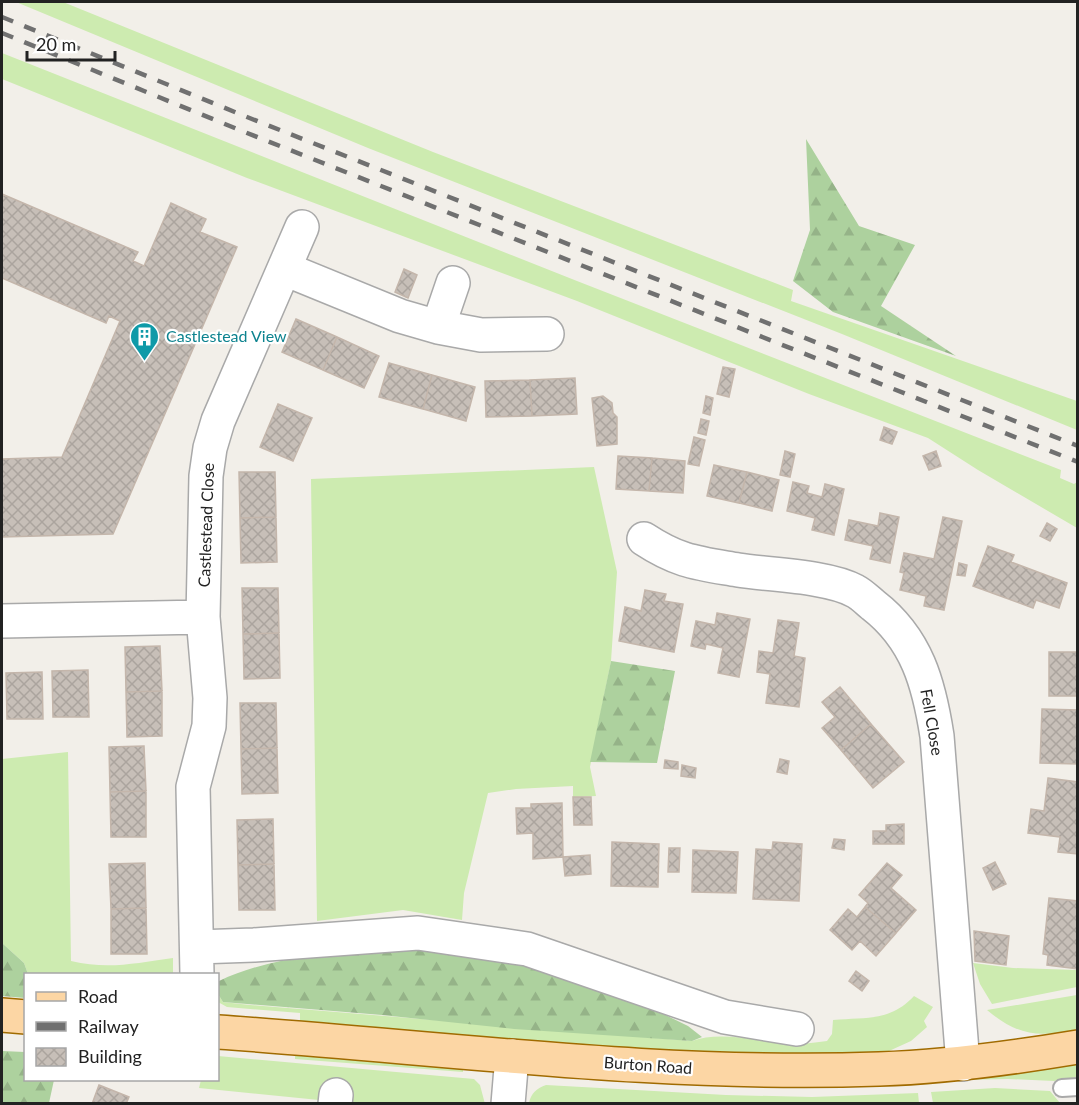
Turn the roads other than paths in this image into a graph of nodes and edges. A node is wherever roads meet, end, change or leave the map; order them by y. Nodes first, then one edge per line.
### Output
1 (302, 227) dead end
2 (285, 269) junction
3 (453, 283) dead end
4 (438, 327) junction
5 (547, 334) dead end
6 (644, 538) dead end
7 (203, 617) junction
8 (2, 621) edge
9 (197, 961) edge
10 (2, 1015) edge
11 (24, 1017) edge
12 (798, 1029) dead end
13 (219, 1032) edge
14 (1077, 1047) edge
15 (512, 1056) junction
16 (963, 1064) junction
17 (508, 1104) edge

1 - 2 street, Castlestead Close
2 - 4 street
2 - 7 street, Castlestead Close
3 - 4 street
4 - 5 street
6 - 16 street, Fell Close
7 - 8 street
7 - 9 street, Castlestead Close
9 - 12 street
10 - 11 main road
13 - 15 main road, Burton Road
14 - 16 main road, Burton Road
15 - 16 main road, Burton Road
15 - 17 street

